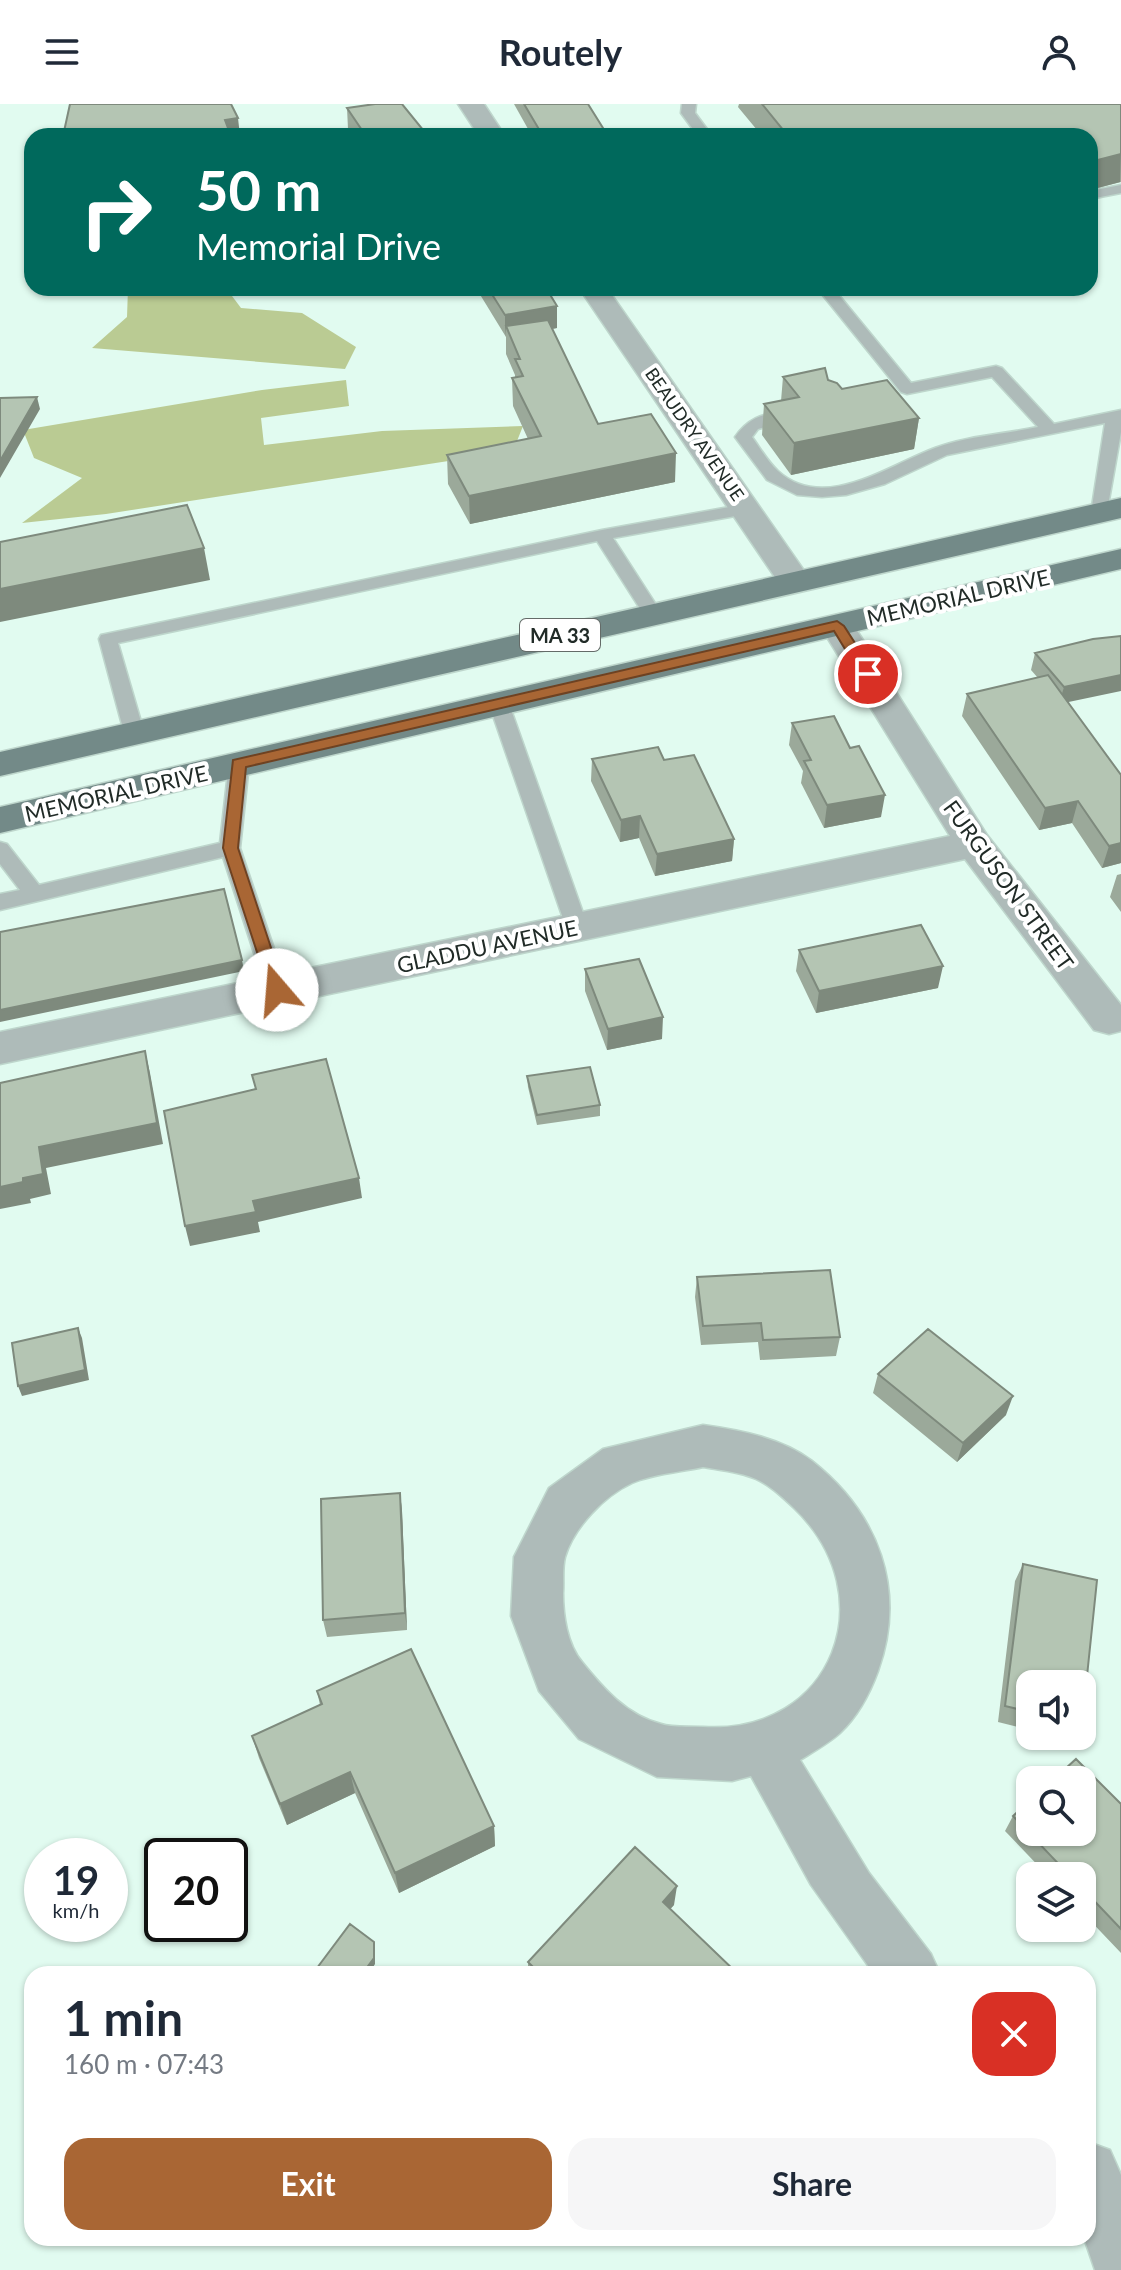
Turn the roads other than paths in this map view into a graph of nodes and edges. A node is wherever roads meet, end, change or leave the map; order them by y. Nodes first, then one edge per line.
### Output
1 (471, 104) edge
2 (689, 104) edge
3 (487, 128) edge
4 (699, 128) edge
5 (1121, 189) edge
6 (1098, 193) edge
7 (599, 296) edge
8 (831, 296) edge
9 (1119, 417) edge
10 (777, 418) edge
11 (1050, 430) junction
12 (746, 509) junction
13 (1111, 511) edge
14 (602, 535) junction
15 (1121, 559) edge
16 (795, 582) junction
17 (653, 614) junction
18 (837, 626) junction
19 (499, 704) junction
20 (134, 732) junction
21 (0, 764) edge
22 (239, 764) junction
23 (0, 820) edge
24 (974, 844) junction
25 (230, 848) junction
26 (0, 849) edge
27 (35, 895) junction
28 (0, 902) edge
29 (577, 927) junction
30 (277, 990) junction
31 (1109, 1019) dead end
32 (0, 1048) edge
33 (765, 1747) junction
34 (904, 1966) edge
35 (1096, 2189) edge
36 (1121, 2257) edge

1 - 3 street
2 - 4 lane
5 - 6 lane
7 - 12 street, BEAUDRY AVENUE
8 - 11 lane
9 - 11 lane
9 - 13 lane
10 - 11 lane
12 - 14 lane
12 - 16 street, BEAUDRY AVENUE
13 - 16 main road, MA 33
14 - 17 lane
14 - 20 lane
15 - 18 main road, MEMORIAL DRIVE / MA 33
16 - 17 main road, MA 33
17 - 20 main road, MA 33
18 - 19 main road, MEMORIAL DRIVE / MA 33
18 - 24 street, FURGUSON STREET
19 - 22 main road, MEMORIAL DRIVE / MA 33
19 - 29 lane
20 - 21 main road, MA 33
22 - 23 main road, MEMORIAL DRIVE / MA 33
22 - 25 lane
24 - 29 street, GLADDU AVENUE
24 - 31 street, FURGUSON STREET
25 - 27 lane
25 - 30 lane
26 - 27 lane
27 - 28 lane
29 - 30 street, GLADDU AVENUE
30 - 32 street, GLADDU AVENUE
33 - 33 street
33 - 34 street
35 - 36 street

